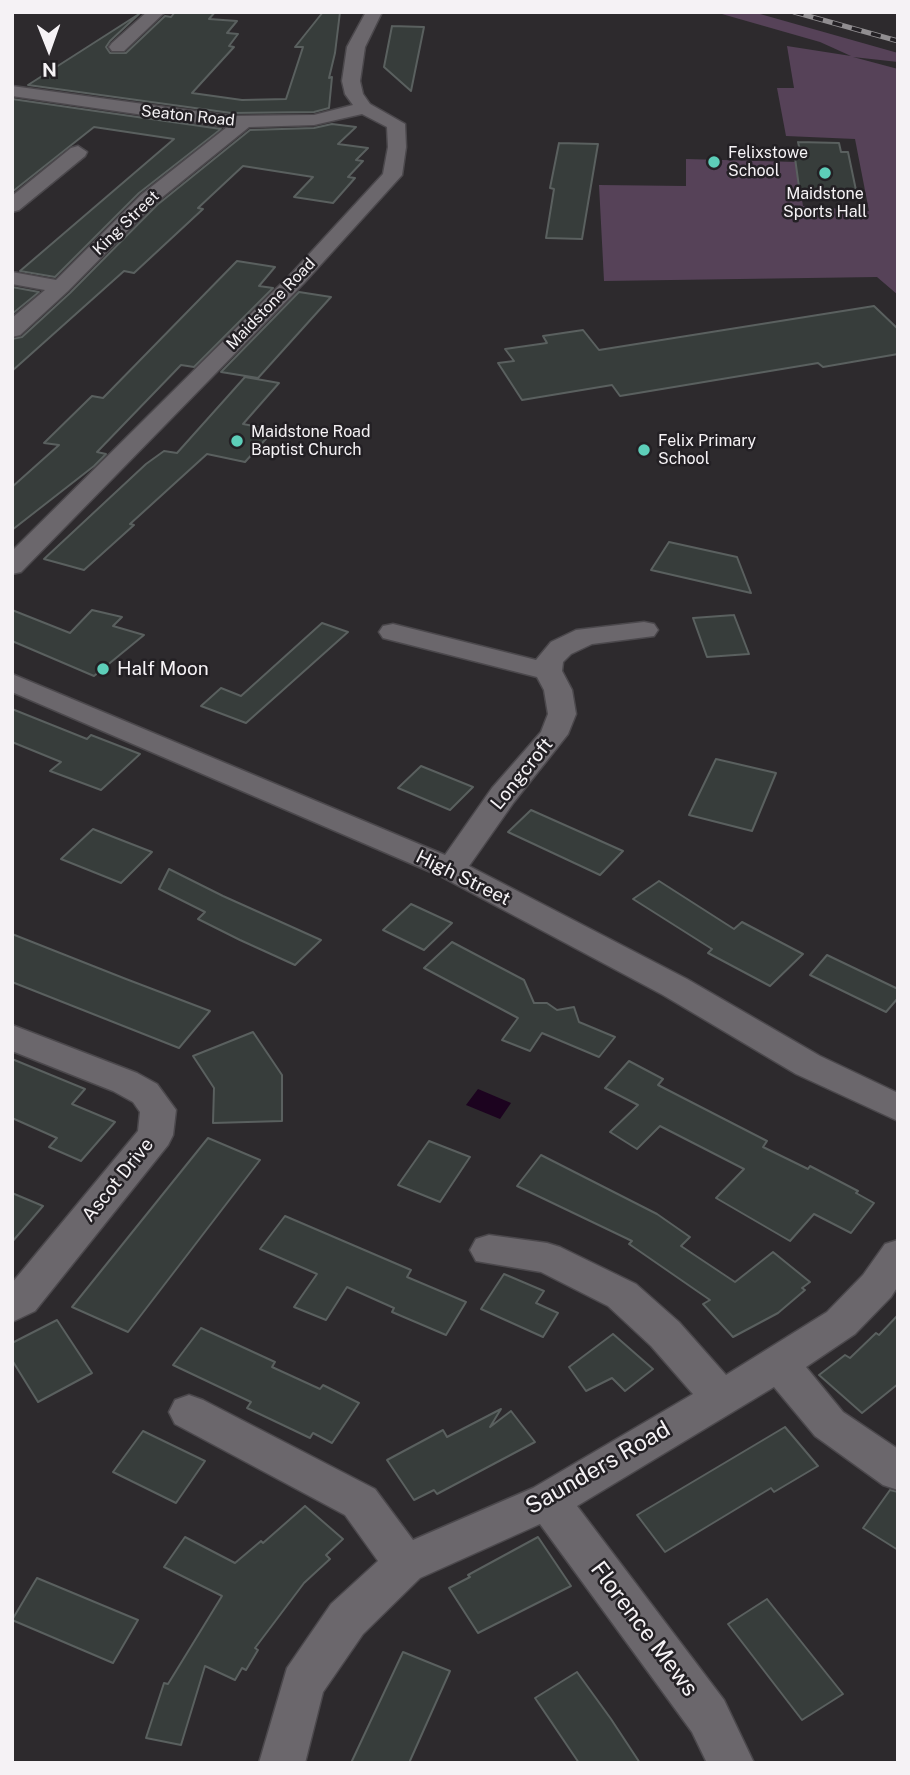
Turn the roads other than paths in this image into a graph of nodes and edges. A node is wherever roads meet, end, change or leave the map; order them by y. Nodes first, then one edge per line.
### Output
1 (157, 12) edge
2 (374, 12) edge
3 (118, 47) dead end
4 (12, 91) edge
5 (364, 108) junction
6 (244, 122) junction
7 (78, 152) dead end
8 (12, 206) edge
9 (12, 278) edge
10 (61, 287) junction
11 (12, 330) edge
12 (12, 566) edge
13 (644, 630) dead end
14 (393, 632) dead end
15 (548, 671) junction
16 (12, 682) edge
17 (450, 869) junction
18 (12, 1037) edge
19 (898, 1108) edge
20 (489, 1250) dead end
21 (898, 1255) edge
22 (12, 1306) edge
23 (779, 1364) junction
24 (721, 1398) junction
25 (189, 1412) dead end
26 (898, 1472) edge
27 (548, 1501) junction
28 (405, 1564) junction
29 (282, 1763) edge
30 (732, 1763) edge

1 - 3 street
2 - 5 street
4 - 6 street, Seaton Road
5 - 6 street, Seaton Road
5 - 12 street, Maidstone Road
6 - 10 street, King Street
7 - 8 street
9 - 10 street
10 - 11 street, King Street
13 - 15 street
14 - 15 street
15 - 17 street, Longcroft
16 - 17 street, High Street
17 - 19 street, High Street
18 - 22 street, Ascot Drive
20 - 24 street
21 - 23 street, Saunders Road
23 - 24 street, Saunders Road
23 - 26 street
24 - 27 street, Saunders Road
25 - 28 street
27 - 28 street, Saunders Road
27 - 30 street, Florence Mews
28 - 29 street, Saunders Road

